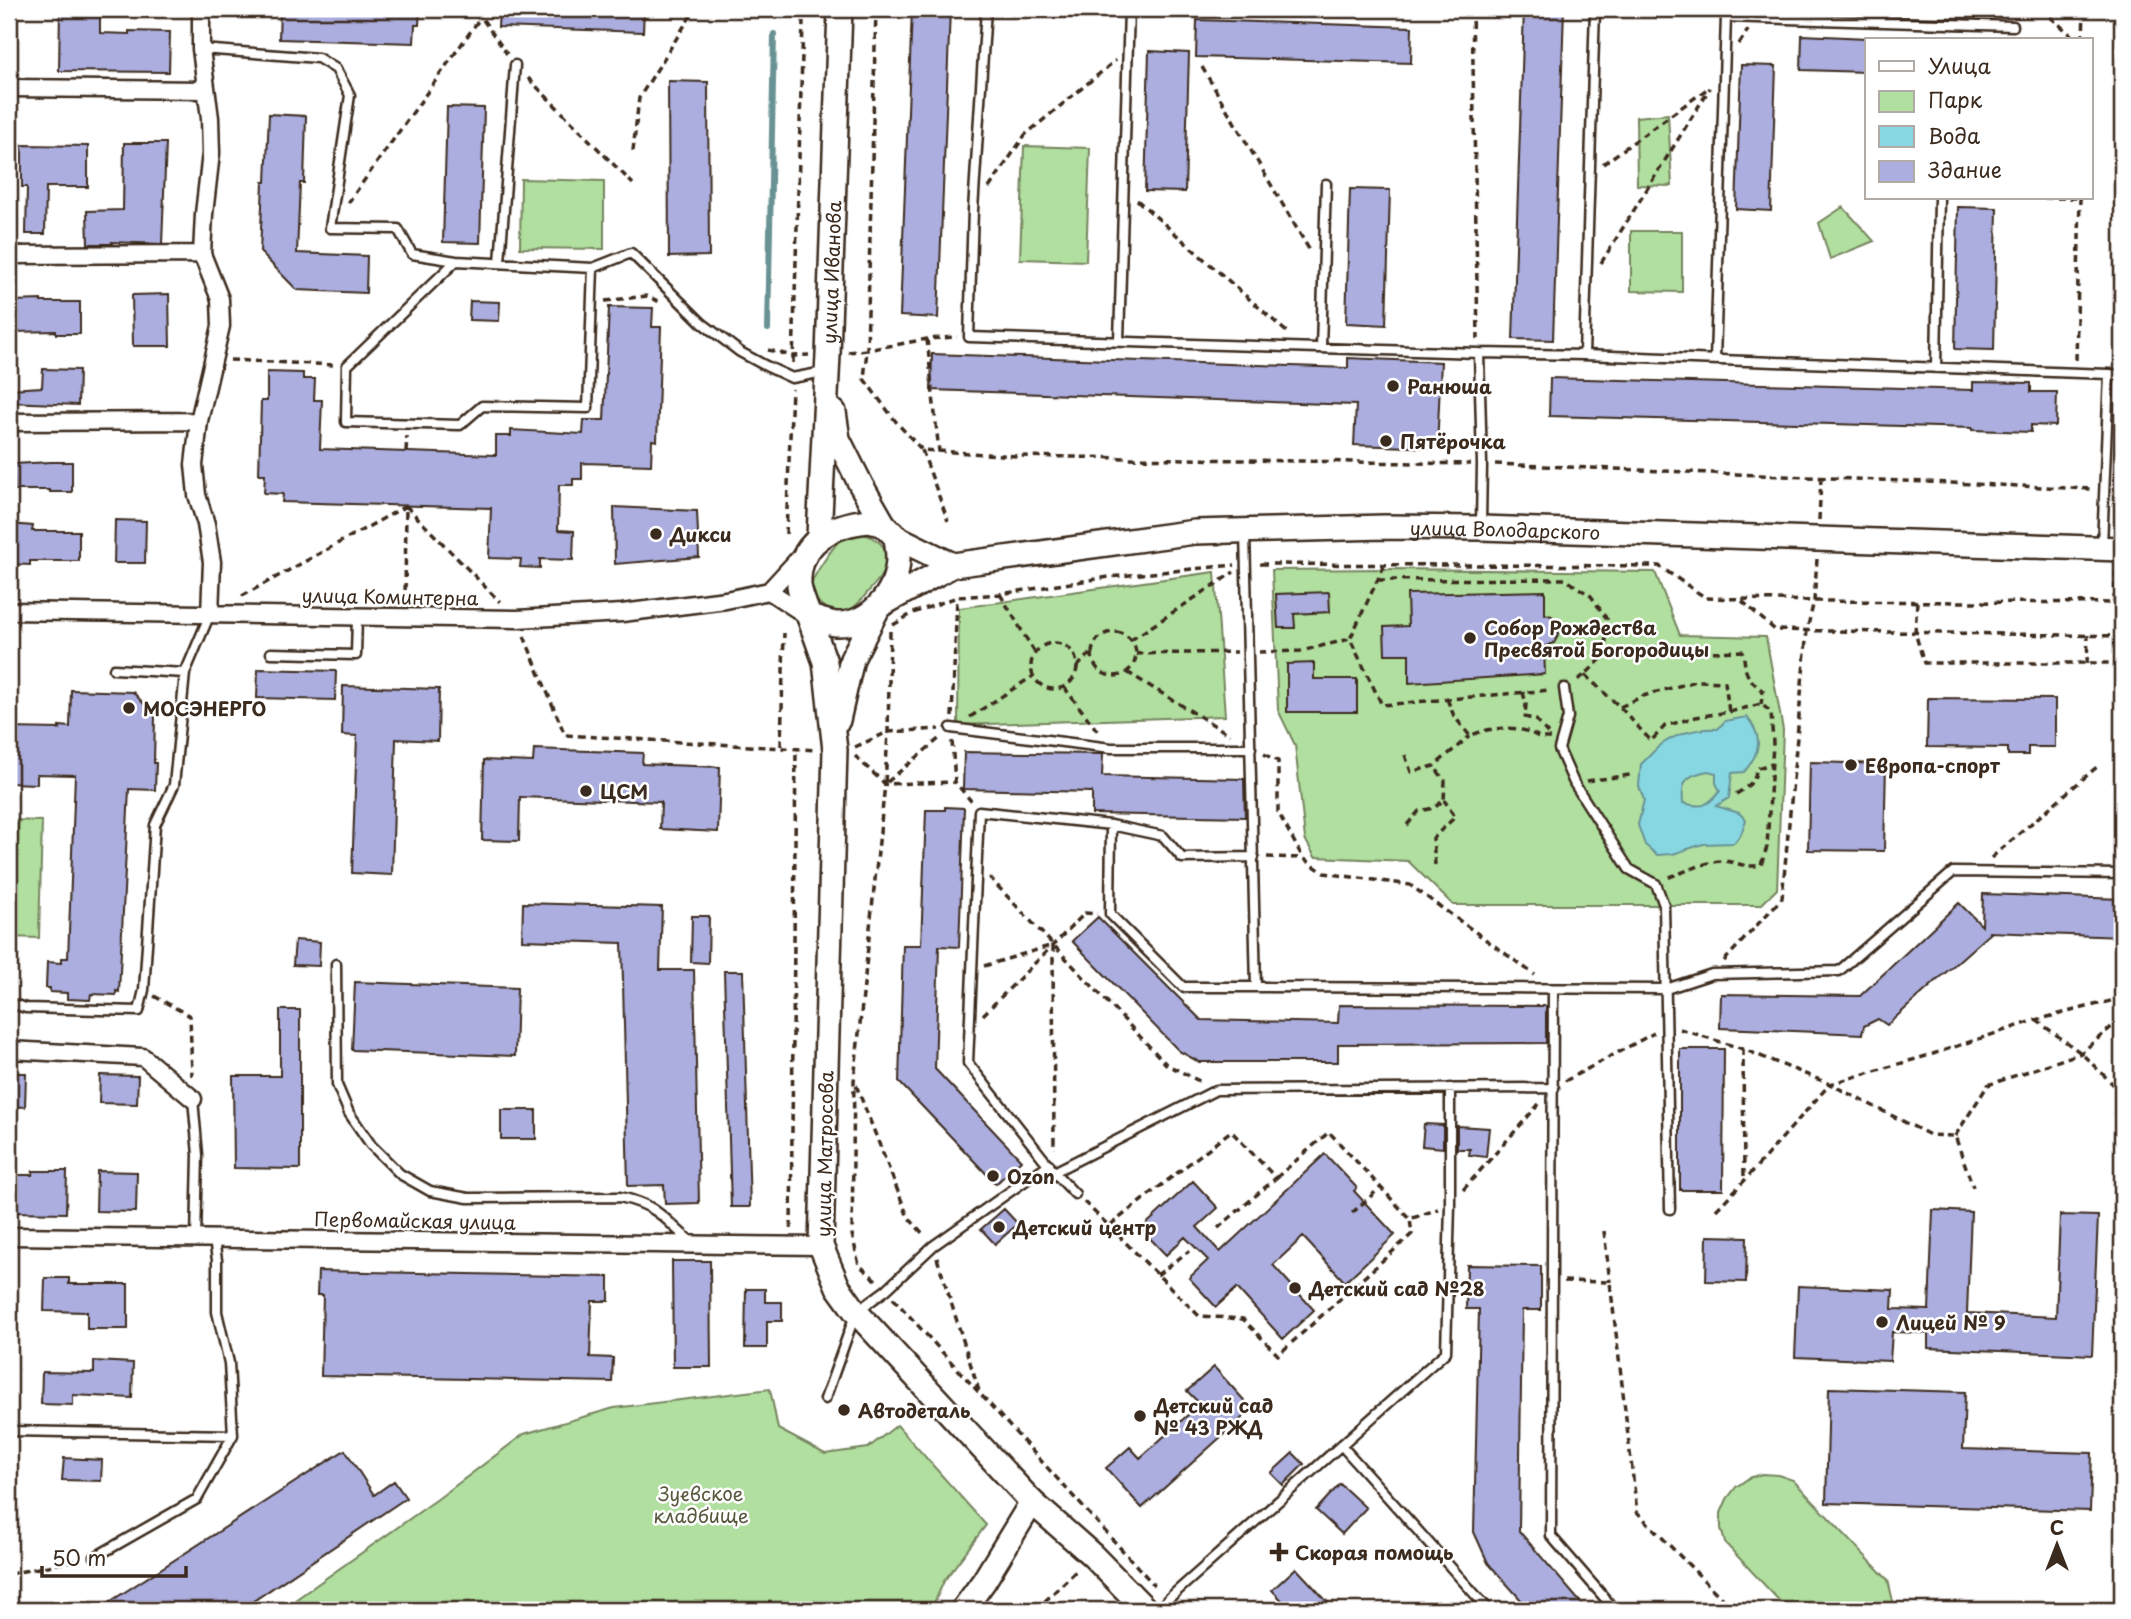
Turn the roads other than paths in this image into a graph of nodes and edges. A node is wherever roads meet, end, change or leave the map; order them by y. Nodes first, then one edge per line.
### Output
1 (201, 9) edge
2 (804, 9) edge
3 (840, 9) edge
4 (986, 9) edge
5 (1129, 9) edge
6 (1595, 9) edge
7 (2013, 26) dead end
8 (201, 49) junction
9 (515, 65) road end
10 (9, 88) edge
11 (206, 90) junction
12 (1326, 184) dead end
13 (1939, 200) edge
14 (202, 254) junction
15 (9, 255) edge
16 (457, 261) junction
17 (500, 262) junction
18 (593, 268) junction
19 (1119, 341) junction
20 (1321, 348) junction
21 (1479, 353) junction
22 (1584, 355) junction
23 (1715, 360) junction
24 (828, 363) junction
25 (1936, 368) junction
26 (2109, 374) junction
27 (2122, 375) edge
28 (198, 421) junction
29 (9, 422) edge
30 (1481, 528) junction
31 (890, 531) junction
32 (1245, 531) junction
33 (813, 543) junction
34 (2112, 548) edge
35 (953, 565) junction
36 (769, 591) junction
37 (880, 606) junction
38 (9, 611) edge
39 (209, 614) junction
40 (357, 617) junction
41 (810, 617) junction
42 (271, 653) dead end
43 (114, 669) dead end
44 (185, 673) junction
45 (1564, 688) road end
46 (951, 728) road end
47 (835, 745) junction
48 (1251, 748) junction
49 (1111, 825) junction
50 (1254, 857) junction
51 (2122, 874) edge
52 (336, 964) dead end
53 (1256, 987) junction
54 (1553, 989) junction
55 (1666, 989) junction
56 (9, 1003) edge
57 (9, 1050) edge
58 (1450, 1088) junction
59 (1554, 1088) junction
60 (193, 1099) joint
61 (1049, 1164) junction
62 (1054, 1172) junction
63 (1075, 1194) road end
64 (1670, 1209) dead end
65 (9, 1237) edge
66 (196, 1239) junction
67 (214, 1239) junction
68 (696, 1244) junction
69 (821, 1246) junction
70 (856, 1312) junction
71 (825, 1399) dead end
72 (9, 1430) edge
73 (233, 1435) junction
74 (1341, 1446) junction
75 (1032, 1502) junction
76 (95, 1557) road end
77 (964, 1610) edge
78 (1146, 1610) edge
79 (1159, 1610) edge
80 (1489, 1610) edge
81 (1615, 1610) edge

1 - 8 street
2 - 3 lane
3 - 24 street, улица Иванова
4 - 19 lane
5 - 19 lane
6 - 22 lane
7 - 23 lane
8 - 11 street
8 - 16 lane
9 - 17 lane
10 - 11 street
11 - 14 street
12 - 20 lane
13 - 25 lane
14 - 15 street
14 - 28 street
16 - 17 lane
16 - 18 lane
17 - 18 lane
18 - 24 lane
19 - 20 lane
20 - 21 lane
21 - 22 lane
21 - 30 lane
22 - 23 lane
23 - 25 lane
24 - 31 street
24 - 33 street, улица Иванова
25 - 26 lane
26 - 27 lane
26 - 34 lane
28 - 29 street
28 - 39 street
30 - 32 street, улица Володарского
30 - 34 street, улица Володарского
31 - 33 street
31 - 35 street
31 - 37 street
32 - 35 street, улица Володарского
32 - 48 lane
33 - 36 street
33 - 41 street
35 - 37 street
36 - 40 street, улица Коминтерна
36 - 41 street
37 - 41 street
37 - 47 street
38 - 39 street, улица Коминтерна
39 - 40 street, улица Коминтерна
39 - 44 lane
40 - 42 lane
41 - 47 street, улица Матросова
43 - 44 lane
44 - 56 lane
45 - 55 lane
46 - 48 lane
47 - 69 street, улица Матросова
48 - 50 lane
49 - 50 lane
49 - 53 lane
49 - 61 lane
50 - 53 lane
51 - 55 lane
52 - 68 lane
53 - 54 lane
54 - 55 lane
54 - 59 lane
55 - 64 lane
57 - 60 street
58 - 59 lane
58 - 62 lane
58 - 74 lane
59 - 81 lane
60 - 66 lane
61 - 62 lane
61 - 70 lane
62 - 63 lane
65 - 66 street, Первомайская улица
66 - 67 street, Первомайская улица
67 - 68 street, Первомайская улица
67 - 73 lane
68 - 69 street, Первомайская улица
69 - 70 street, улица Матросова
70 - 71 lane
70 - 75 street, улица Матросова
72 - 73 lane
73 - 76 lane
74 - 79 lane
74 - 80 lane
75 - 77 street
75 - 78 street, улица Матросова

